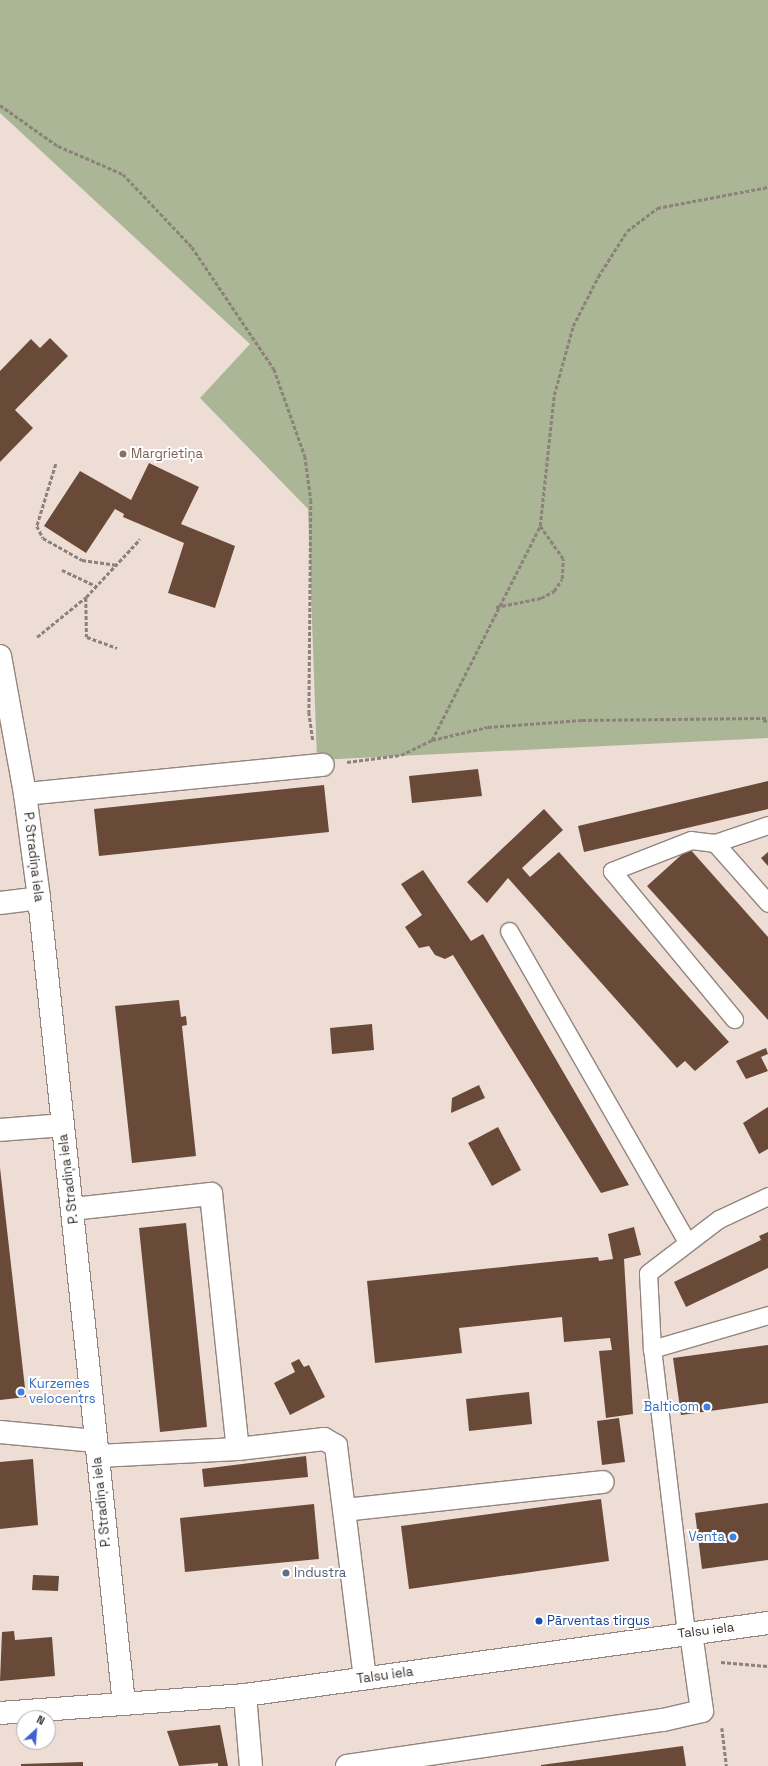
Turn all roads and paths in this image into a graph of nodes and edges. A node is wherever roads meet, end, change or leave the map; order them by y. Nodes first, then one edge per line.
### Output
1 (0, 104) edge
2 (768, 187) edge
3 (56, 464) dead end
4 (540, 526) junction
5 (140, 539) dead end
6 (116, 565) junction
7 (62, 570) dead end
8 (96, 586) junction
9 (86, 597) junction
10 (496, 608) junction
11 (37, 637) dead end
12 (117, 648) dead end
13 (0, 656) edge
14 (768, 718) edge
15 (760, 720) junction
16 (768, 721) edge
17 (432, 740) junction
18 (323, 766) junction
19 (25, 794) junction
20 (768, 825) edge
21 (715, 843) junction
22 (39, 898) junction
23 (0, 903) edge
24 (768, 903) edge
25 (509, 931) dead end
26 (734, 1019) dead end
27 (63, 1125) junction
28 (0, 1130) edge
29 (768, 1196) edge
30 (73, 1209) junction
31 (687, 1242) junction
32 (768, 1315) edge
33 (652, 1349) junction
34 (0, 1432) edge
35 (97, 1448) junction
36 (238, 1449) junction
37 (602, 1482) dead end
38 (345, 1510) junction
39 (768, 1623) edge
40 (688, 1633) junction
41 (365, 1678) junction
42 (245, 1694) junction
43 (124, 1704) junction
44 (0, 1713) edge
45 (251, 1766) edge
46 (347, 1766) edge

1 - 18 path
2 - 4 path
3 - 6 path
4 - 10 path
4 - 10 path
5 - 6 path
6 - 8 path
7 - 8 path
8 - 9 path
9 - 11 path
9 - 12 path
10 - 17 path
13 - 19 street, P. Stradiņa iela
14 - 15 path
15 - 16 path
15 - 17 path
17 - 18 path
18 - 19 street
19 - 22 street, P. Stradiņa iela
20 - 21 lane
21 - 24 lane
21 - 26 lane
22 - 23 street
22 - 27 street, P. Stradiņa iela
25 - 31 lane
27 - 28 street
27 - 30 street, P. Stradiņa iela
29 - 31 lane
30 - 35 street, P. Stradiņa iela
30 - 36 street
31 - 33 lane
32 - 33 lane
33 - 40 lane
34 - 35 street
35 - 36 street
35 - 43 street, P. Stradiņa iela
36 - 38 street
37 - 38 street
38 - 41 street
39 - 40 street, Talsu iela
40 - 41 street, Talsu iela
40 - 46 street
41 - 42 street, Talsu iela
42 - 43 street, Talsu iela
42 - 45 street
43 - 44 street, Talsu iela

